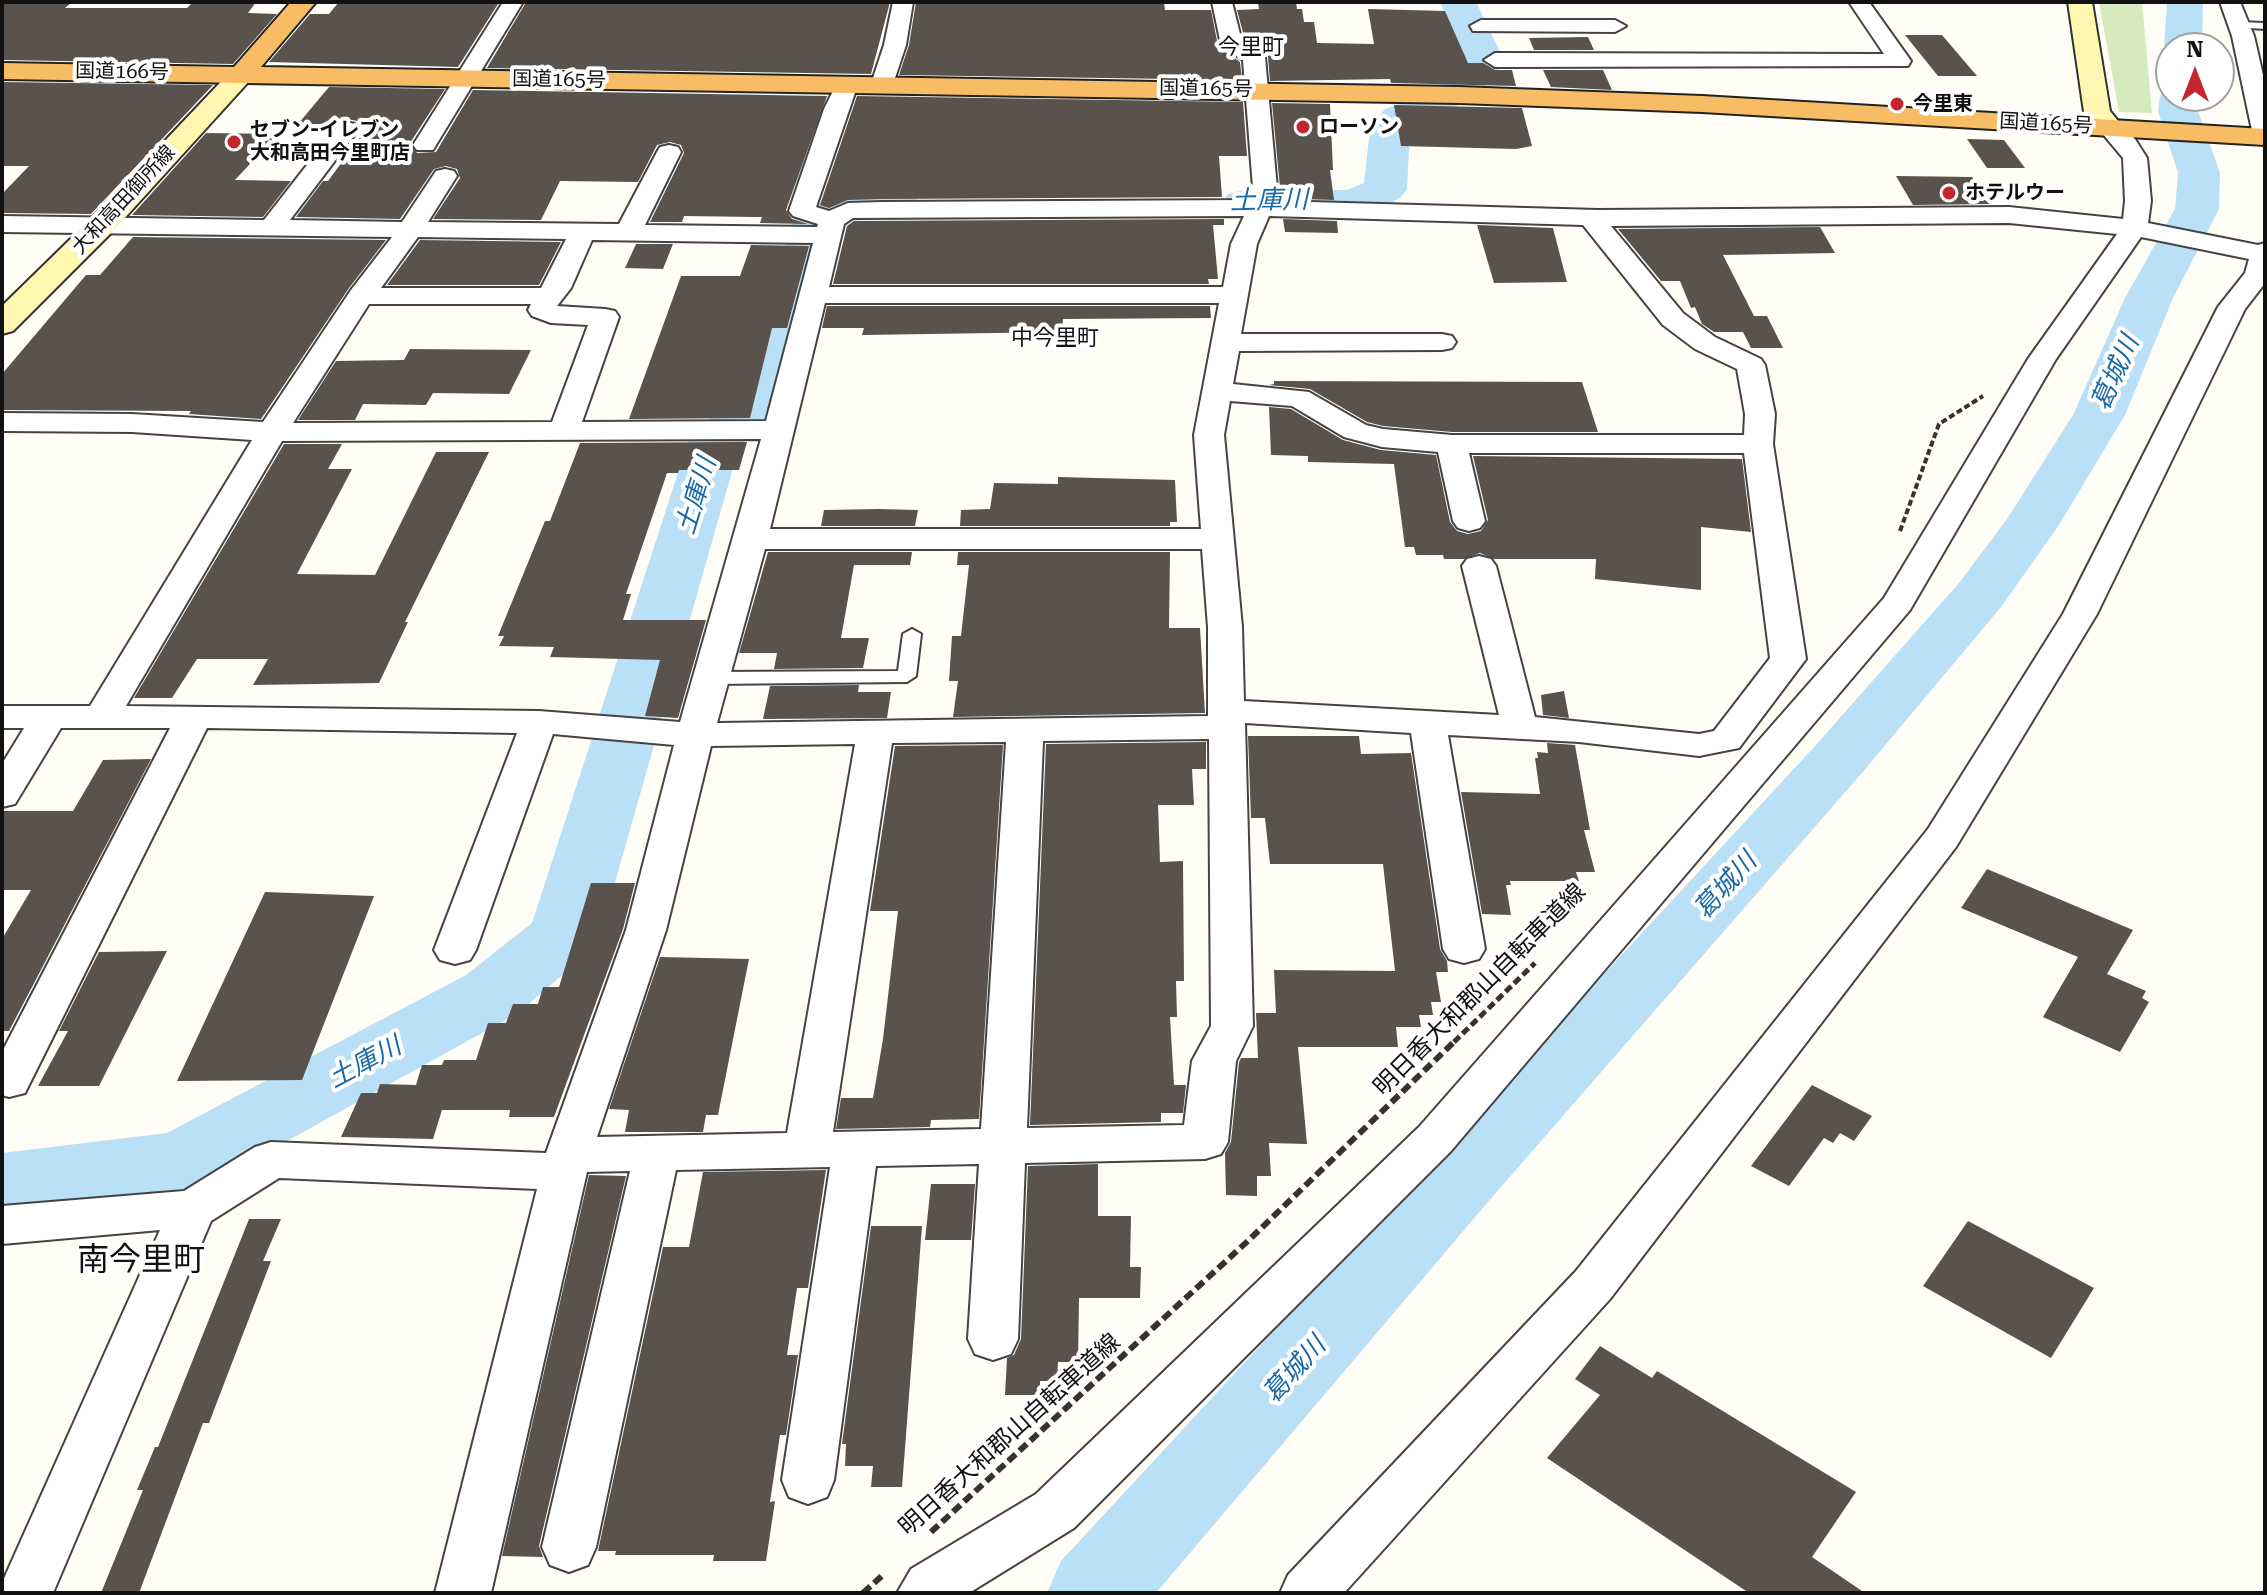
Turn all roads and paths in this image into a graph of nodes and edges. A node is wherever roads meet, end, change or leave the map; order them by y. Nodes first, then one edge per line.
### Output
1 (304, 2) edge
2 (513, 2) edge
3 (903, 2) edge
4 (1222, 2) edge
5 (1540, 2) edge
6 (1606, 2) edge
7 (1859, 2) edge
8 (2080, 2) edge
9 (2230, 2) edge
10 (2239, 25) junction
11 (1481, 26) dead end
12 (1549, 26) junction
13 (1615, 26) junction
14 (2265, 26) edge
15 (1495, 60) dead end
16 (1622, 60) junction
17 (2, 71) edge
18 (242, 74) junction
19 (465, 78) junction
20 (847, 84) junction
21 (882, 84) junction
22 (1256, 90) junction
23 (2109, 127) junction
24 (347, 129) dead end
25 (2258, 136) edge
26 (425, 145) dead end
27 (669, 152) dead end
28 (445, 176) dead end
29 (1260, 208) junction
30 (1591, 218) junction
31 (824, 222) junction
32 (2, 224) edge
33 (101, 226) junction
34 (270, 229) junction
35 (2139, 229) junction
36 (628, 233) junction
37 (578, 243) junction
38 (408, 247) junction
39 (453, 255) dead end
40 (2263, 268) edge
41 (812, 295) junction
42 (1236, 295) junction
43 (361, 296) junction
44 (548, 296) junction
45 (2, 324) edge
46 (1442, 342) dead end
47 (1227, 343) junction
48 (2042, 359) junction
49 (1218, 391) junction
50 (2, 422) edge
51 (779, 430) junction
52 (564, 431) junction
53 (272, 432) junction
54 (1452, 444) junction
55 (1758, 444) junction
56 (1469, 521) dead end
57 (1899, 534) dead end
58 (751, 539) junction
59 (1218, 539) junction
60 (1479, 566) dead end
61 (912, 634) dead end
62 (712, 678) junction
63 (102, 716) junction
64 (2, 717) edge
65 (49, 717) junction
66 (194, 717) junction
67 (1226, 719) junction
68 (539, 722) junction
69 (1428, 725) junction
70 (1520, 728) junction
71 (1025, 730) junction
72 (875, 732) junction
73 (695, 735) junction
74 (2, 795) edge
75 (1464, 949) dead end
76 (455, 950) dead end
77 (1542, 955) dead end
78 (9, 1081) dead end
79 (1004, 1148) junction
80 (807, 1150) junction
81 (855, 1150) junction
82 (657, 1153) junction
83 (566, 1163) junction
84 (193, 1209) junction
85 (2, 1225) edge
86 (993, 1339) dead end
87 (808, 1480) dead end
88 (920, 1542) dead end
89 (569, 1547) dead end
90 (911, 1578) edge
91 (25, 1593) edge
92 (463, 1593) edge
93 (863, 1593) edge
94 (1308, 1593) edge

1 - 18 highway
2 - 19 street
3 - 21 street
4 - 22 street
5 - 12 street
6 - 13 street
7 - 16 street
8 - 23 main road
9 - 10 street
10 - 14 lane
10 - 25 street
11 - 12 street
12 - 13 street
13 - 16 street
15 - 16 street
17 - 18 highway, 国道166号
18 - 19 highway, 国道165号
18 - 33 main road, 大和高田御所線
19 - 20 highway, 国道165号
19 - 26 street
20 - 21 highway, 国道165号
20 - 31 street
21 - 22 highway, 国道165号
22 - 23 highway, 国道165号
22 - 29 street
23 - 25 highway, 国道165号
23 - 35 street
24 - 34 street
27 - 36 street
28 - 38 street
29 - 30 street
29 - 31 street
29 - 42 street
30 - 35 street
30 - 55 street
31 - 36 street
31 - 41 street
32 - 33 street
33 - 34 street
33 - 45 main road, 大和高田御所線
34 - 38 street
35 - 40 street
35 - 48 street
36 - 37 street
37 - 38 street
37 - 39 street
37 - 44 street
38 - 43 street
40 - 94 street
41 - 42 street
41 - 51 street
42 - 47 street
43 - 44 street
43 - 53 street
44 - 52 street
46 - 47 street
47 - 49 street
48 - 57 path
48 - 90 street
49 - 54 street
49 - 59 street
50 - 53 street
51 - 52 street
51 - 58 street
52 - 53 street
53 - 63 street
54 - 55 street
54 - 56 street
55 - 70 street
58 - 59 street
58 - 62 street
59 - 67 street
60 - 70 street
61 - 62 lane
62 - 73 street
63 - 65 street
63 - 66 street
64 - 65 street
65 - 74 street
66 - 68 street
66 - 78 street
67 - 69 street
67 - 71 street
67 - 79 street
68 - 73 street
68 - 76 street
69 - 70 street
69 - 75 street
71 - 72 street
71 - 79 street
72 - 73 street
72 - 80 street
73 - 83 street
77 - 88 path, 明日香大和郡山自転車道線
79 - 81 street
79 - 86 street
80 - 81 street
80 - 82 street
81 - 87 street
82 - 83 street
82 - 89 street
83 - 84 street
83 - 92 street
84 - 85 street
84 - 91 street
90 - 93 path, 明日香大和郡山自転車道線

